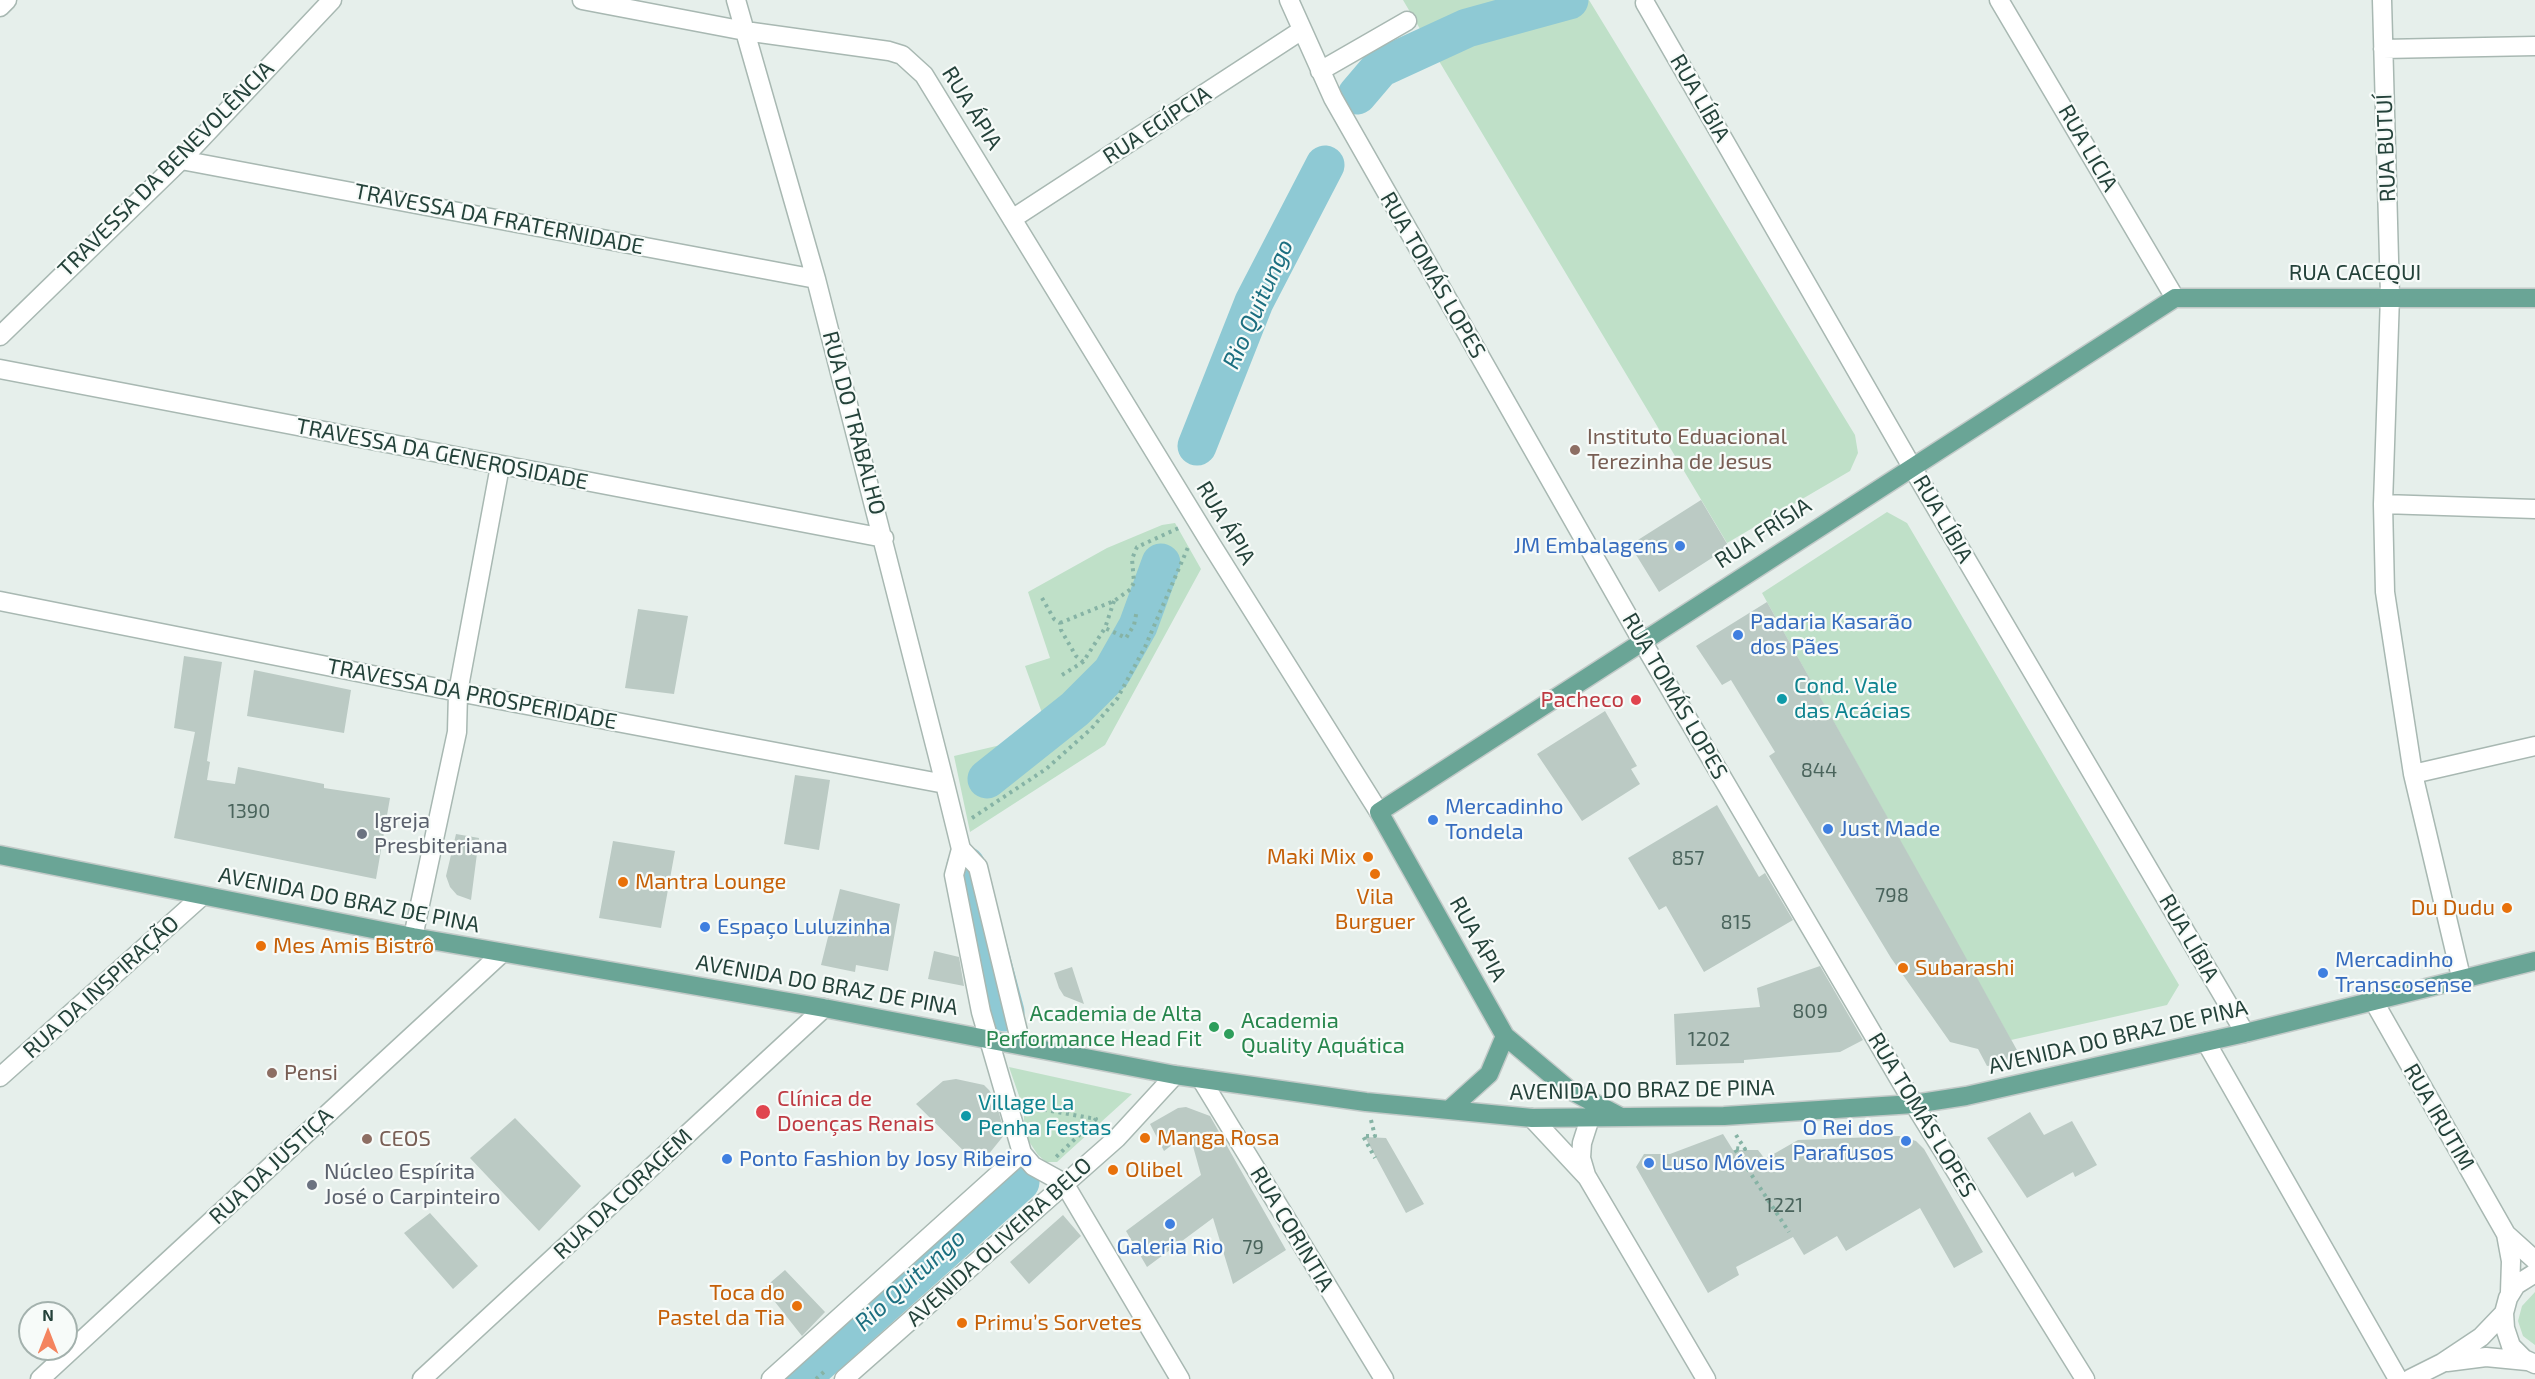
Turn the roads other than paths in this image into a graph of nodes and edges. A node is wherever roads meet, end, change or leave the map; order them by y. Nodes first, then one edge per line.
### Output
1 (7, 0) edge
2 (332, 0) edge
3 (582, 0) edge
4 (736, 0) edge
5 (1289, 0) edge
6 (2000, 0) edge
7 (2382, 0) edge
8 (1645, 3) dead end
9 (0, 7) edge
10 (1407, 21) dead end
11 (1302, 30) junction
12 (745, 31) junction
13 (2535, 46) edge
14 (2383, 48) junction
15 (1320, 71) junction
16 (181, 160) junction
17 (1012, 219) junction
18 (816, 279) junction
19 (2390, 297) junction
20 (2175, 298) junction
21 (2535, 298) edge
22 (0, 336) edge
23 (0, 369) edge
24 (500, 466) junction
25 (1912, 467) junction
26 (2383, 504) junction
27 (2535, 509) edge
28 (884, 538) junction
29 (0, 601) edge
30 (1642, 641) junction
31 (458, 692) junction
32 (2535, 746) edge
33 (2413, 774) junction
34 (945, 784) junction
35 (1379, 812) junction
36 (961, 849) junction
37 (0, 855) edge
38 (201, 897) junction
39 (413, 937) junction
40 (502, 953) junction
41 (2535, 961) edge
42 (2462, 977) junction
43 (2373, 1000) junction
44 (824, 1008) junction
45 (2245, 1033) junction
46 (1505, 1036) junction
47 (989, 1038) junction
48 (2206, 1042) junction
49 (1021, 1044) junction
50 (1175, 1075) junction
51 (0, 1077) edge
52 (1201, 1079) junction
53 (1914, 1104) junction
54 (1449, 1110) junction
55 (1532, 1118) junction
56 (1590, 1118) junction
57 (1623, 1118) junction
58 (1022, 1153) junction
59 (1587, 1177) junction
60 (1064, 1183) junction
61 (2506, 1234) junction
62 (2535, 1260) edge
63 (2535, 1273) edge
64 (2510, 1292) junction
65 (2504, 1313) junction
66 (2442, 1363) junction
67 (2532, 1363) edge
68 (40, 1379) edge
69 (422, 1379) edge
70 (771, 1379) edge
71 (844, 1379) edge
72 (1180, 1379) edge
73 (1384, 1379) edge
74 (1706, 1379) edge
75 (2085, 1379) edge
76 (2398, 1379) edge
77 (2410, 1379) edge

1 - 9 street
2 - 16 street, TRAVESSA DA BENEVOLÊNCIA
3 - 12 street, RUA ÁPIA
4 - 12 street, RUA DO TRABALHO
5 - 11 street, RUA TOMÁS LOPES
6 - 20 street, RUA LICIA
7 - 14 street, RUA BUTUÍ
8 - 25 street, RUA LÍBIA
10 - 15 street
11 - 15 street, RUA TOMÁS LOPES
11 - 17 street, RUA EGÍPCIA
12 - 17 street, RUA ÁPIA
12 - 18 street, RUA DO TRABALHO
13 - 14 street
14 - 19 street, RUA BUTUÍ
15 - 30 street, RUA TOMÁS LOPES
16 - 18 street, TRAVESSA DA FRATERNIDADE
16 - 22 street, TRAVESSA DA BENEVOLÊNCIA
17 - 35 street, RUA ÁPIA
18 - 28 street, RUA DO TRABALHO
19 - 20 main road, RUA CACEQUI
19 - 21 main road, RUA CACEQUI
19 - 26 street, RUA BUTUÍ
20 - 25 main road, RUA FRÍSIA
23 - 24 street, TRAVESSA DA GENEROSIDADE
24 - 28 street, TRAVESSA DA GENEROSIDADE
24 - 31 street
25 - 30 main road, RUA FRÍSIA
25 - 45 street, RUA LÍBIA
26 - 27 street
26 - 33 street, RUA BUTUÍ
28 - 34 street, RUA DO TRABALHO
29 - 31 street, TRAVESSA DA PROSPERIDADE
30 - 35 main road, RUA FRÍSIA
30 - 53 street, RUA TOMÁS LOPES
31 - 34 street, TRAVESSA DA PROSPERIDADE
31 - 39 street
32 - 33 street
33 - 42 street, RUA BUTUÍ
34 - 36 street, RUA DO TRABALHO
35 - 46 main road, RUA ÁPIA
36 - 47 street, RUA DO TRABALHO
36 - 49 street, RUA DO TRABALHO
37 - 38 main road, AVENIDA DO BRAZ DE PINA
38 - 39 main road, AVENIDA DO BRAZ DE PINA
38 - 51 street, RUA DA INSPIRAÇÃO
39 - 40 main road, AVENIDA DO BRAZ DE PINA
40 - 44 main road, AVENIDA DO BRAZ DE PINA
40 - 68 street, RUA DA JUSTIÇA
41 - 42 main road, AVENIDA DO BRAZ DE PINA
42 - 43 main road, AVENIDA DO BRAZ DE PINA
43 - 45 main road, AVENIDA DO BRAZ DE PINA
43 - 61 street, RUA IRUTIM
44 - 47 main road, AVENIDA DO BRAZ DE PINA
44 - 69 street, RUA DA CORAGEM
45 - 48 main road, AVENIDA DO BRAZ DE PINA
46 - 54 main road
46 - 57 main road, RUA ÁPIA
47 - 49 main road, AVENIDA DO BRAZ DE PINA
47 - 58 street, RUA DO TRABALHO
48 - 53 main road, AVENIDA DO BRAZ DE PINA
48 - 76 street
49 - 50 main road, AVENIDA DO BRAZ DE PINA
50 - 52 main road, AVENIDA DO BRAZ DE PINA
50 - 60 street, AVENIDA OLIVEIRA BELO
52 - 54 main road, AVENIDA DO BRAZ DE PINA
52 - 73 street, RUA CORINTIA
53 - 57 main road, AVENIDA DO BRAZ DE PINA
53 - 75 street, RUA TOMÁS LOPES
54 - 55 main road, AVENIDA DO BRAZ DE PINA
55 - 56 main road, AVENIDA DO BRAZ DE PINA
55 - 59 street
56 - 57 main road, AVENIDA DO BRAZ DE PINA
56 - 59 street
58 - 60 street
58 - 70 street
59 - 74 street
60 - 71 street, AVENIDA OLIVEIRA BELO
60 - 72 street
61 - 62 street, RUA IRUTIM
61 - 64 street, RUA IRUTIM
63 - 64 street
64 - 65 street, RUA IRUTIM
65 - 66 street
65 - 67 street
66 - 67 street
66 - 77 street

